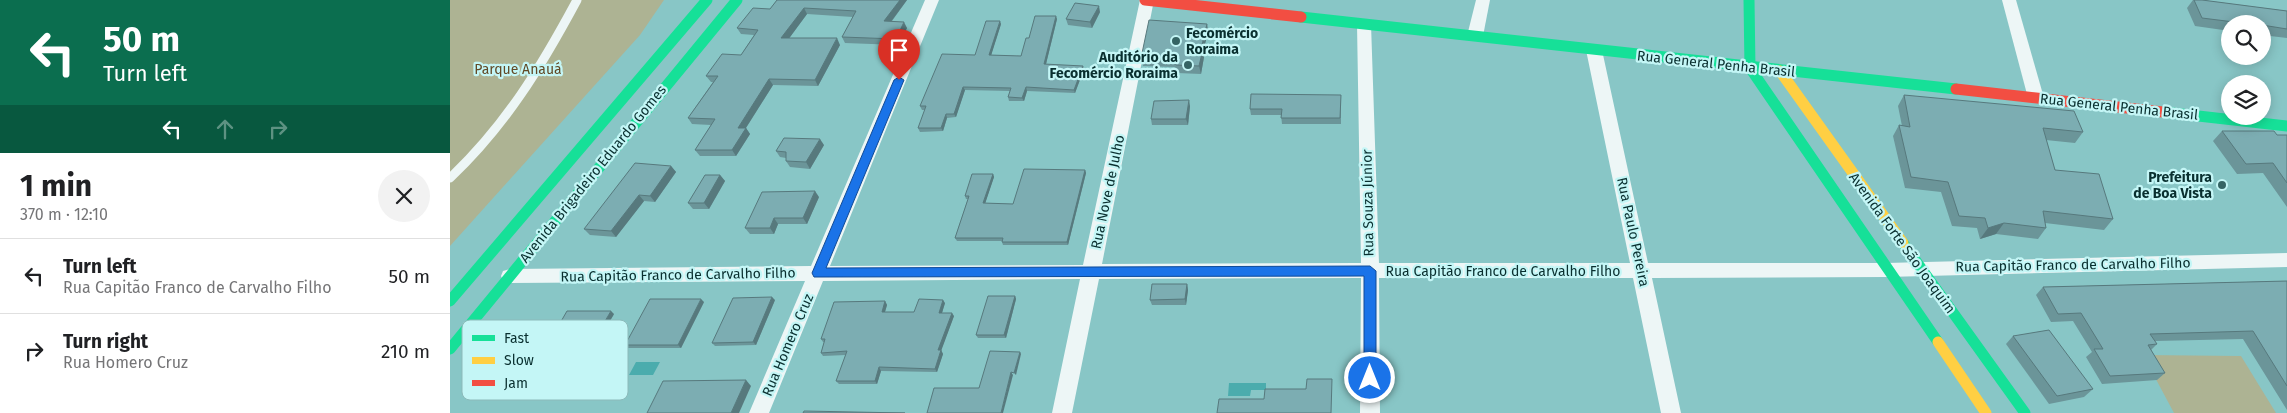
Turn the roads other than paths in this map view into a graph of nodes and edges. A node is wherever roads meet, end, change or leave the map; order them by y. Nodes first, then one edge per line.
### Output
1 (577, 0) edge
2 (707, 0) edge
3 (737, 0) edge
4 (932, 0) edge
5 (1146, 0) edge
6 (1483, 0) edge
7 (1749, 0) edge
8 (2009, 0) edge
9 (1222, 4) edge
10 (1364, 24) junction
11 (1475, 36) junction
12 (1594, 50) junction
13 (1750, 68) junction
14 (1780, 71) junction
15 (2036, 98) junction
16 (2287, 126) edge
17 (450, 178) edge
18 (2287, 260) edge
19 (1920, 268) junction
20 (1642, 270) junction
21 (1886, 270) junction
22 (1370, 271) junction
23 (1092, 272) junction
24 (818, 273) junction
25 (510, 276) junction
26 (451, 298) edge
27 (474, 320) edge
28 (462, 334) edge
29 (450, 349) edge
30 (759, 413) edge
31 (1062, 413) edge
32 (1370, 413) edge
33 (1671, 413) edge
34 (1986, 413) edge
35 (2025, 413) edge

1 - 17 lane
2 - 26 street, Avenida Brigadeiro Eduardo Gomes
3 - 25 street, Avenida Brigadeiro Eduardo Gomes
4 - 24 street, Rua Homero Cruz
5 - 9 street, Rua General Penha Brasil
5 - 23 street, Rua Nove de Julho
6 - 11 street
7 - 13 street
8 - 15 street
9 - 10 street, Rua General Penha Brasil
10 - 11 street, Rua General Penha Brasil
10 - 22 street, Rua Souza Júnior
11 - 12 street, Rua General Penha Brasil
12 - 13 street, Rua General Penha Brasil
12 - 20 street, Rua Paulo Pereira
13 - 14 street, Rua General Penha Brasil
13 - 21 street, Avenida Forte São Joaquim
14 - 15 street, Rua General Penha Brasil
14 - 19 street, Avenida Forte São Joaquim
15 - 16 street, Rua General Penha Brasil
18 - 19 street, Rua Capitão Franco de Carvalho Filho
19 - 21 street, Rua Capitão Franco de Carvalho Filho
19 - 35 street, Avenida Forte São Joaquim
20 - 21 street, Rua Capitão Franco de Carvalho Filho
20 - 22 street, Rua Capitão Franco de Carvalho Filho
20 - 33 street, Rua Paulo Pereira
21 - 34 street, Avenida Forte São Joaquim
22 - 23 street, Rua Capitão Franco de Carvalho Filho
22 - 32 street, Rua Souza Júnior
23 - 24 street, Rua Capitão Franco de Carvalho Filho
23 - 31 street, Rua Nove de Julho
24 - 25 street, Rua Capitão Franco de Carvalho Filho
24 - 30 street, Rua Homero Cruz
25 - 27 street, Avenida Brigadeiro Eduardo Gomes
28 - 29 street, Avenida Brigadeiro Eduardo Gomes

